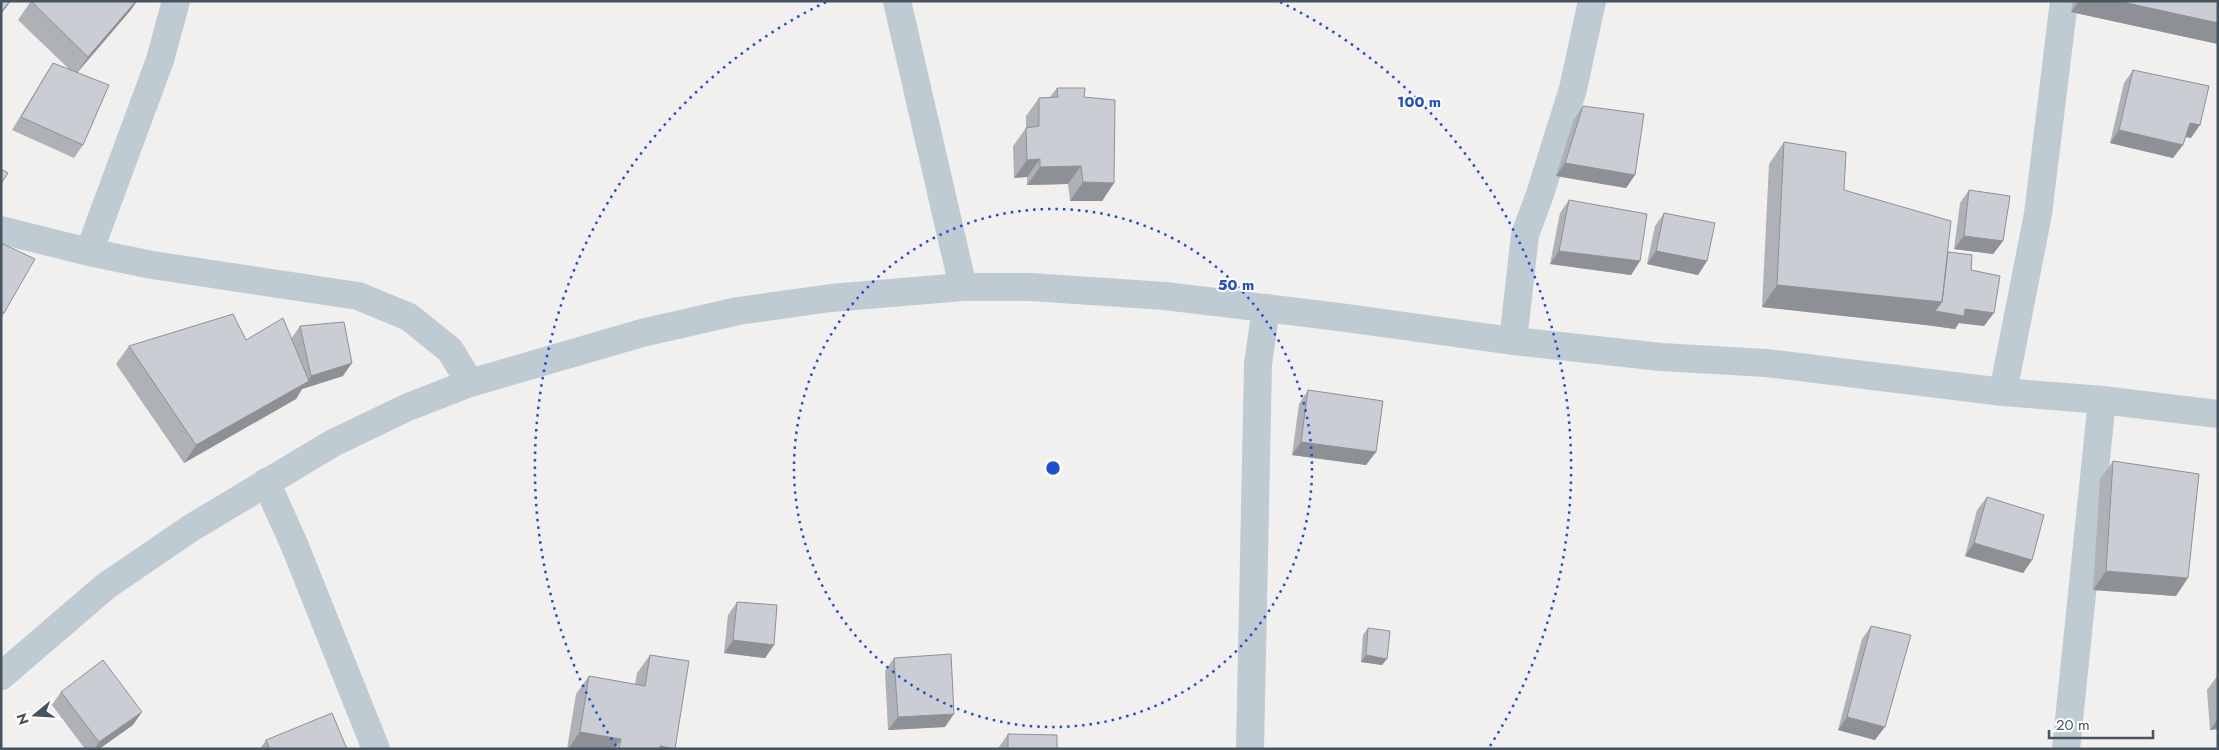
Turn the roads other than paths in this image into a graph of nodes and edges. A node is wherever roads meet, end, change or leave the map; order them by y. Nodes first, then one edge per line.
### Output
1 (176, 1) edge
2 (897, 1) edge
3 (1592, 1) edge
4 (2064, 1) edge
5 (1, 230) edge
6 (89, 252) junction
7 (963, 287) junction
8 (1266, 308) junction
9 (1513, 341) junction
10 (470, 384) junction
11 (2003, 392) junction
12 (2102, 400) junction
13 (2218, 414) edge
14 (266, 482) junction
15 (1, 676) edge
16 (376, 749) edge
17 (1250, 749) edge
18 (2066, 749) edge

1 - 6 street
2 - 7 street
3 - 9 street
4 - 11 street
5 - 6 street
6 - 10 street
7 - 8 street
7 - 10 street
8 - 9 street
8 - 17 street
9 - 11 street
10 - 14 street
11 - 12 street
12 - 13 street
12 - 18 street
14 - 15 street
14 - 16 street

